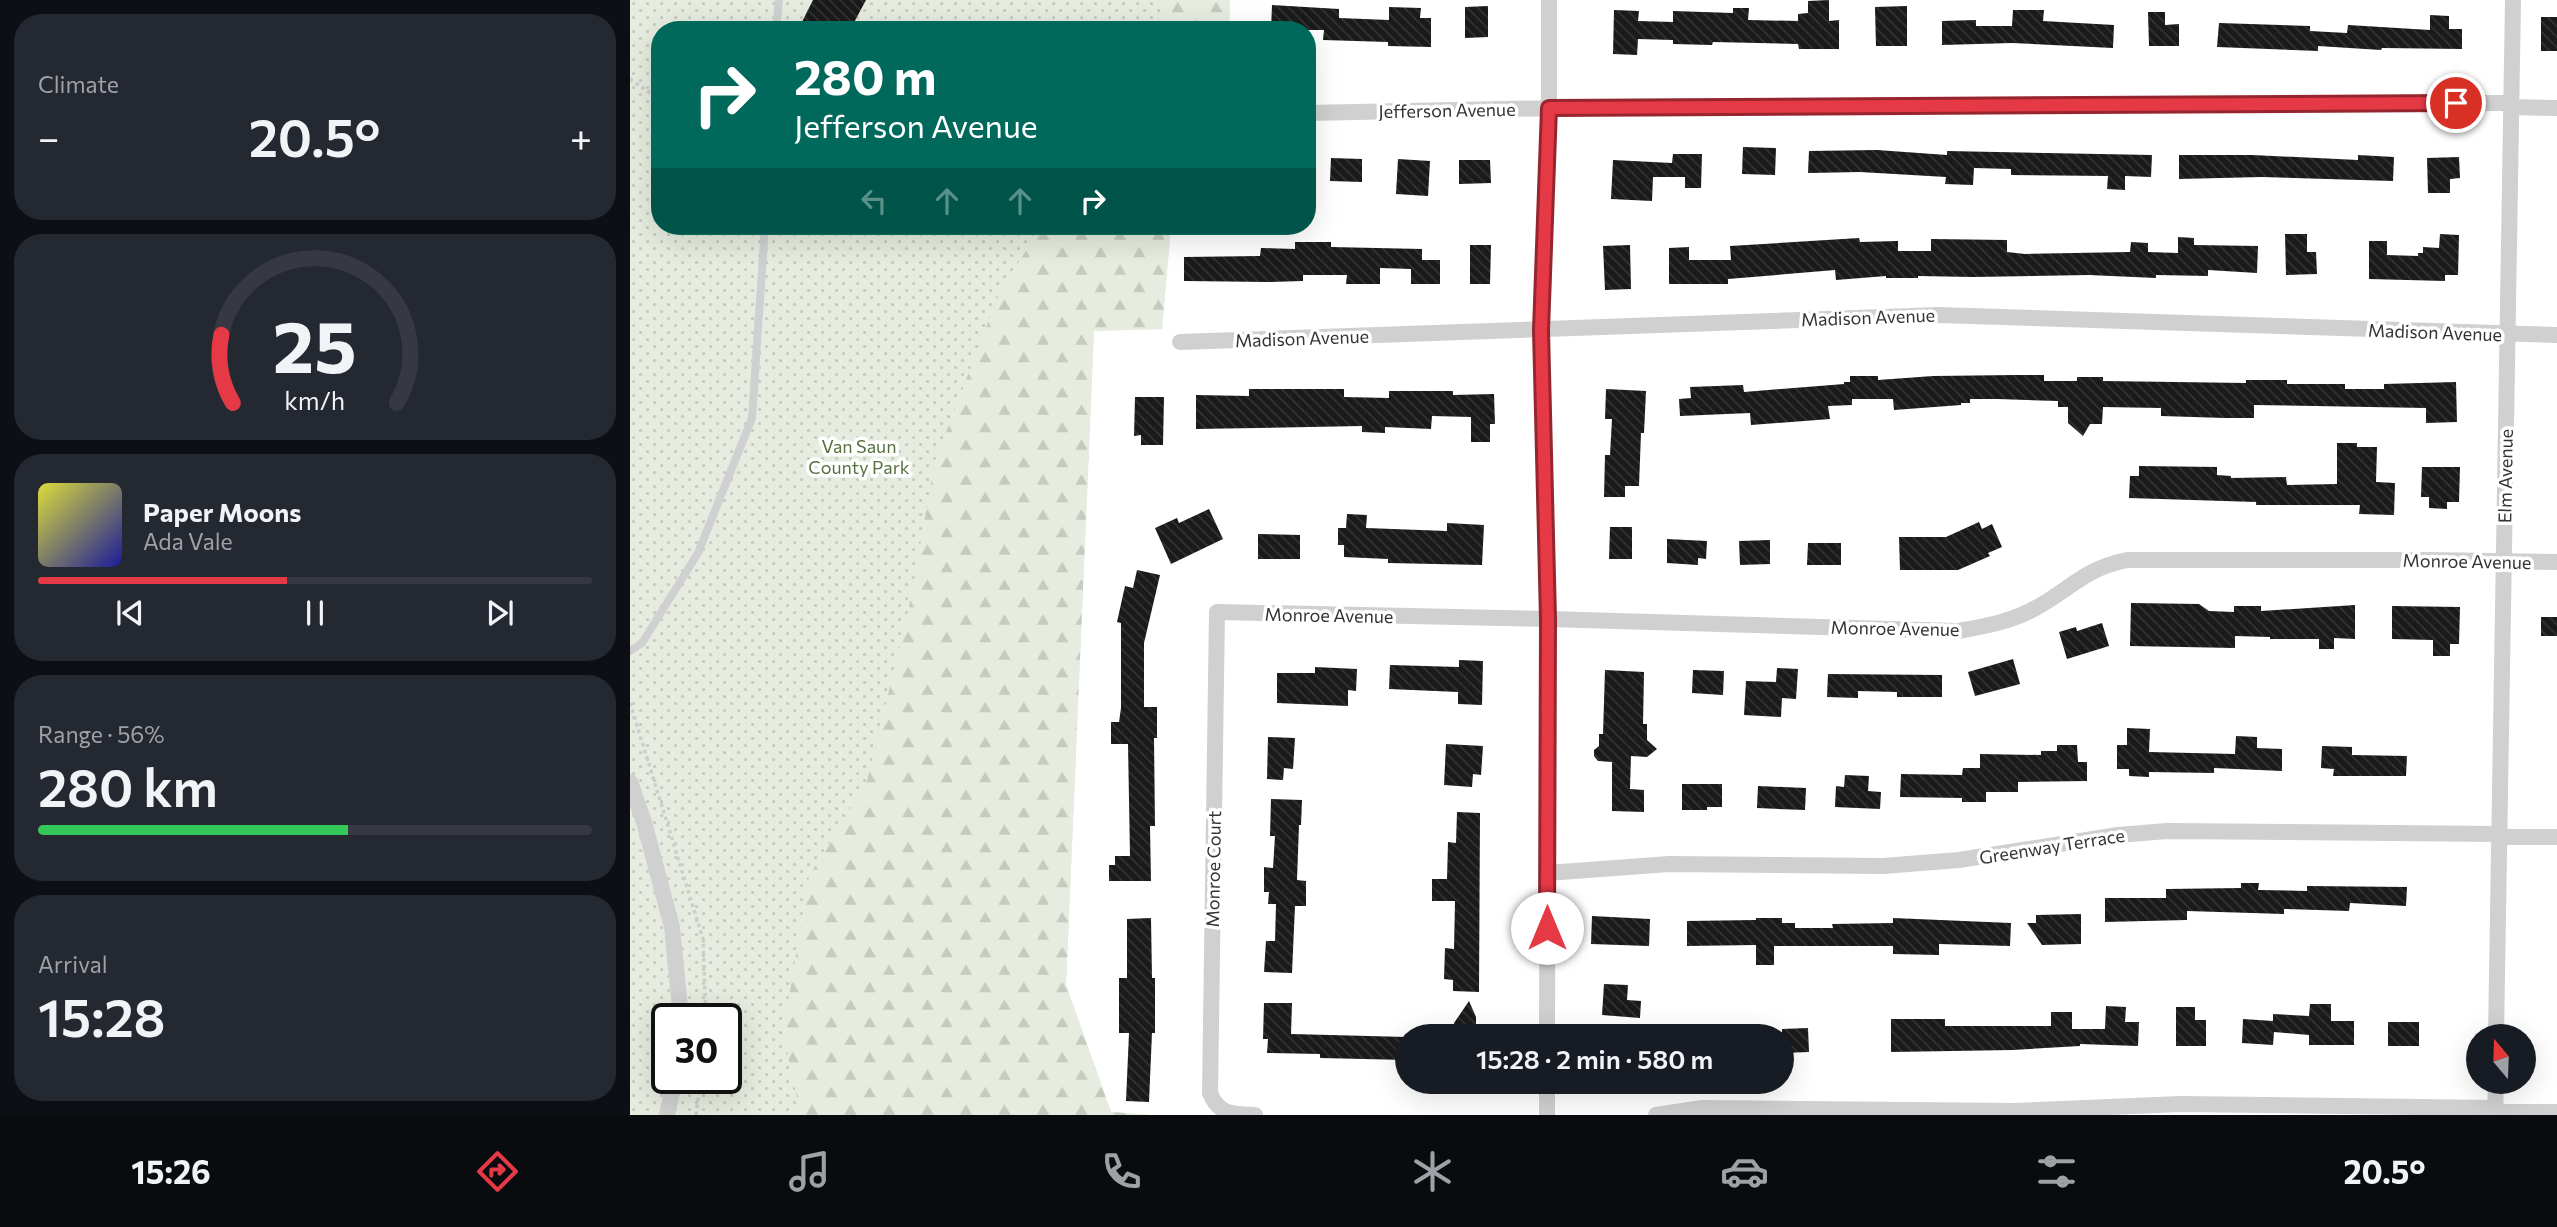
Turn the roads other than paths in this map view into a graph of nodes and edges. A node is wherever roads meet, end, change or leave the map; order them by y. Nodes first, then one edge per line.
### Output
1 (779, 0) edge
2 (1549, 0) edge
3 (2512, 0) edge
4 (777, 21) edge
5 (2511, 105) junction
6 (1549, 108) junction
7 (2557, 108) edge
8 (1316, 114) edge
9 (764, 235) edge
10 (1541, 330) junction
11 (2508, 334) junction
12 (2557, 335) edge
13 (1180, 342) dead end
14 (2503, 561) junction
15 (2557, 562) edge
16 (1217, 612) joint
17 (1548, 619) junction
18 (630, 651) edge
19 (630, 782) edge
20 (2499, 834) junction
21 (2557, 837) edge
22 (1547, 873) junction
23 (680, 1003) edge
24 (1547, 1024) edge
25 (2497, 1024) edge
26 (672, 1094) edge
27 (1547, 1094) edge
28 (2495, 1111) edge
29 (2557, 1112) edge
30 (1230, 1114) edge
31 (667, 1115) edge
32 (1255, 1115) edge
33 (1547, 1115) edge
34 (1656, 1115) edge

1 - 4 lane
2 - 6 street
3 - 5 street, Elm Avenue
5 - 6 street, Jefferson Avenue
5 - 7 street, Jefferson Avenue
5 - 11 street, Elm Avenue
6 - 8 street, Jefferson Avenue
6 - 10 street
9 - 18 lane
10 - 11 street, Madison Avenue
10 - 13 street, Madison Avenue
10 - 17 street
11 - 12 street, Madison Avenue
11 - 14 street, Elm Avenue
14 - 15 street, Monroe Avenue
14 - 17 street, Monroe Avenue
14 - 20 street, Elm Avenue
16 - 17 street, Monroe Avenue
16 - 30 street, Monroe Court
17 - 22 street
19 - 23 street
20 - 21 street, Greenway Terrace
20 - 22 street, Greenway Terrace
20 - 25 street, Elm Avenue
22 - 24 street
26 - 31 street
27 - 33 street
28 - 29 street
28 - 34 street
30 - 32 street

